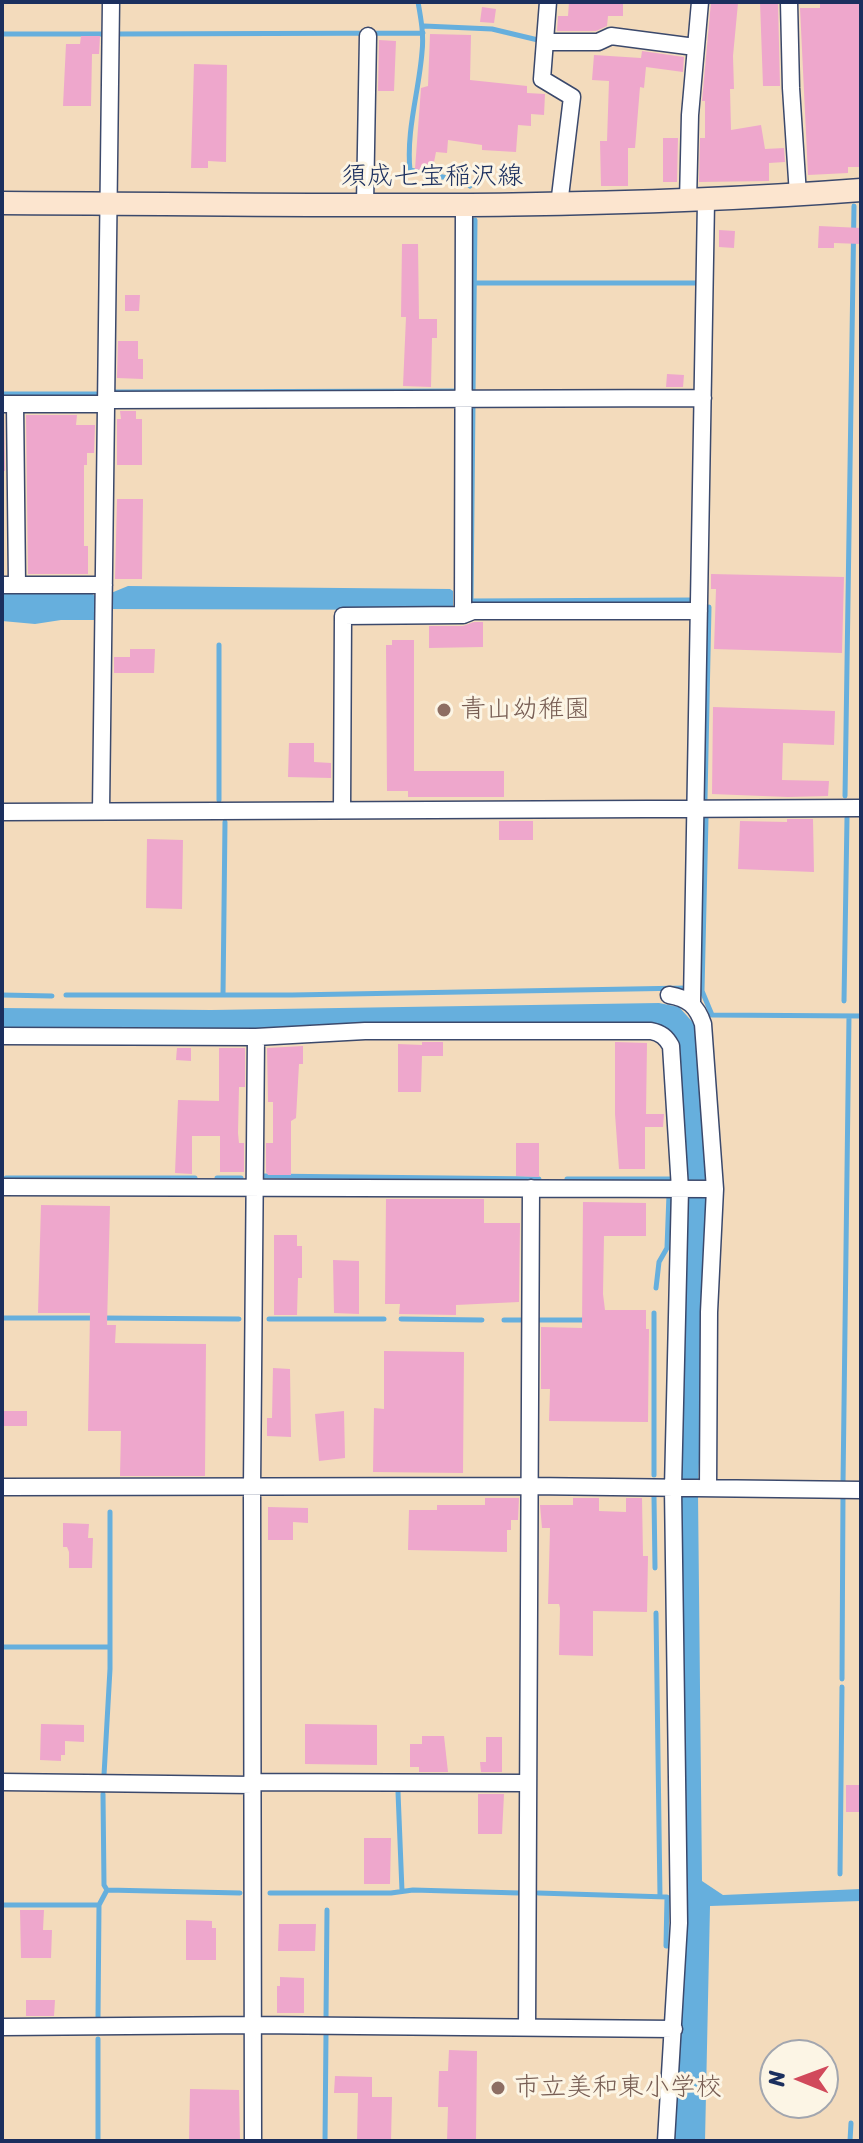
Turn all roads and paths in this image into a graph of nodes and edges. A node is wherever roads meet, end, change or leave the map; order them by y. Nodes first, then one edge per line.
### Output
1 (111, 2) edge
2 (548, 2) edge
3 (700, 2) edge
4 (789, 2) edge
5 (368, 36) dead end
6 (545, 42) junction
7 (695, 47) junction
8 (861, 190) edge
9 (798, 195) junction
10 (697, 202) junction
11 (2, 203) edge
12 (109, 203) junction
13 (365, 204) junction
14 (464, 205) junction
15 (559, 205) junction
16 (464, 398) junction
17 (703, 398) junction
18 (107, 402) junction
19 (9, 404) edge
20 (9, 585) edge
21 (104, 585) junction
22 (699, 611) junction
23 (463, 615) junction
24 (861, 808) edge
25 (696, 809) junction
26 (342, 810) junction
27 (101, 811) junction
28 (2, 812) edge
29 (669, 995) dead end
30 (692, 1003) junction
31 (2, 1036) edge
32 (256, 1037) junction
33 (2, 1187) edge
34 (253, 1187) junction
35 (531, 1188) junction
36 (682, 1189) junction
37 (712, 1189) junction
38 (529, 1486) junction
39 (2, 1487) edge
40 (252, 1487) junction
41 (676, 1488) junction
42 (705, 1488) junction
43 (861, 1490) edge
44 (2, 1782) edge
45 (528, 1783) junction
46 (253, 1784) junction
47 (253, 2025) junction
48 (2, 2027) edge
49 (527, 2027) junction
50 (674, 2029) junction
51 (253, 2141) edge
52 (666, 2141) edge

1 - 12 street
2 - 6 street
3 - 7 street
4 - 9 street
5 - 13 street
6 - 7 street
6 - 15 street
7 - 10 street
8 - 9 main road, 須成七宝稲沢線
9 - 10 main road, 須成七宝稲沢線
10 - 15 main road, 須成七宝稲沢線
10 - 17 street
11 - 12 main road, 須成七宝稲沢線
12 - 13 main road, 須成七宝稲沢線
12 - 18 street
13 - 14 main road, 須成七宝稲沢線
14 - 15 main road, 須成七宝稲沢線
14 - 16 street
16 - 17 street
16 - 18 street
16 - 23 street
17 - 22 street
18 - 19 street
18 - 21 street
19 - 20 street
20 - 21 street
21 - 27 street
22 - 23 street
22 - 25 street
23 - 26 street
24 - 25 street
25 - 26 street
25 - 30 street
26 - 27 street
27 - 28 street
29 - 30 street
30 - 37 street
31 - 32 street
32 - 34 street
32 - 36 street
33 - 34 street
34 - 35 street
34 - 40 street
35 - 36 street
35 - 38 street
36 - 37 street
36 - 41 street
37 - 42 street
38 - 40 street
38 - 41 street
38 - 45 street
39 - 40 street
40 - 46 street
41 - 42 street
41 - 50 street
42 - 43 street
44 - 46 street
45 - 46 street
45 - 49 street
46 - 47 street
47 - 48 street
47 - 49 street
47 - 51 street
49 - 50 street
50 - 52 street

